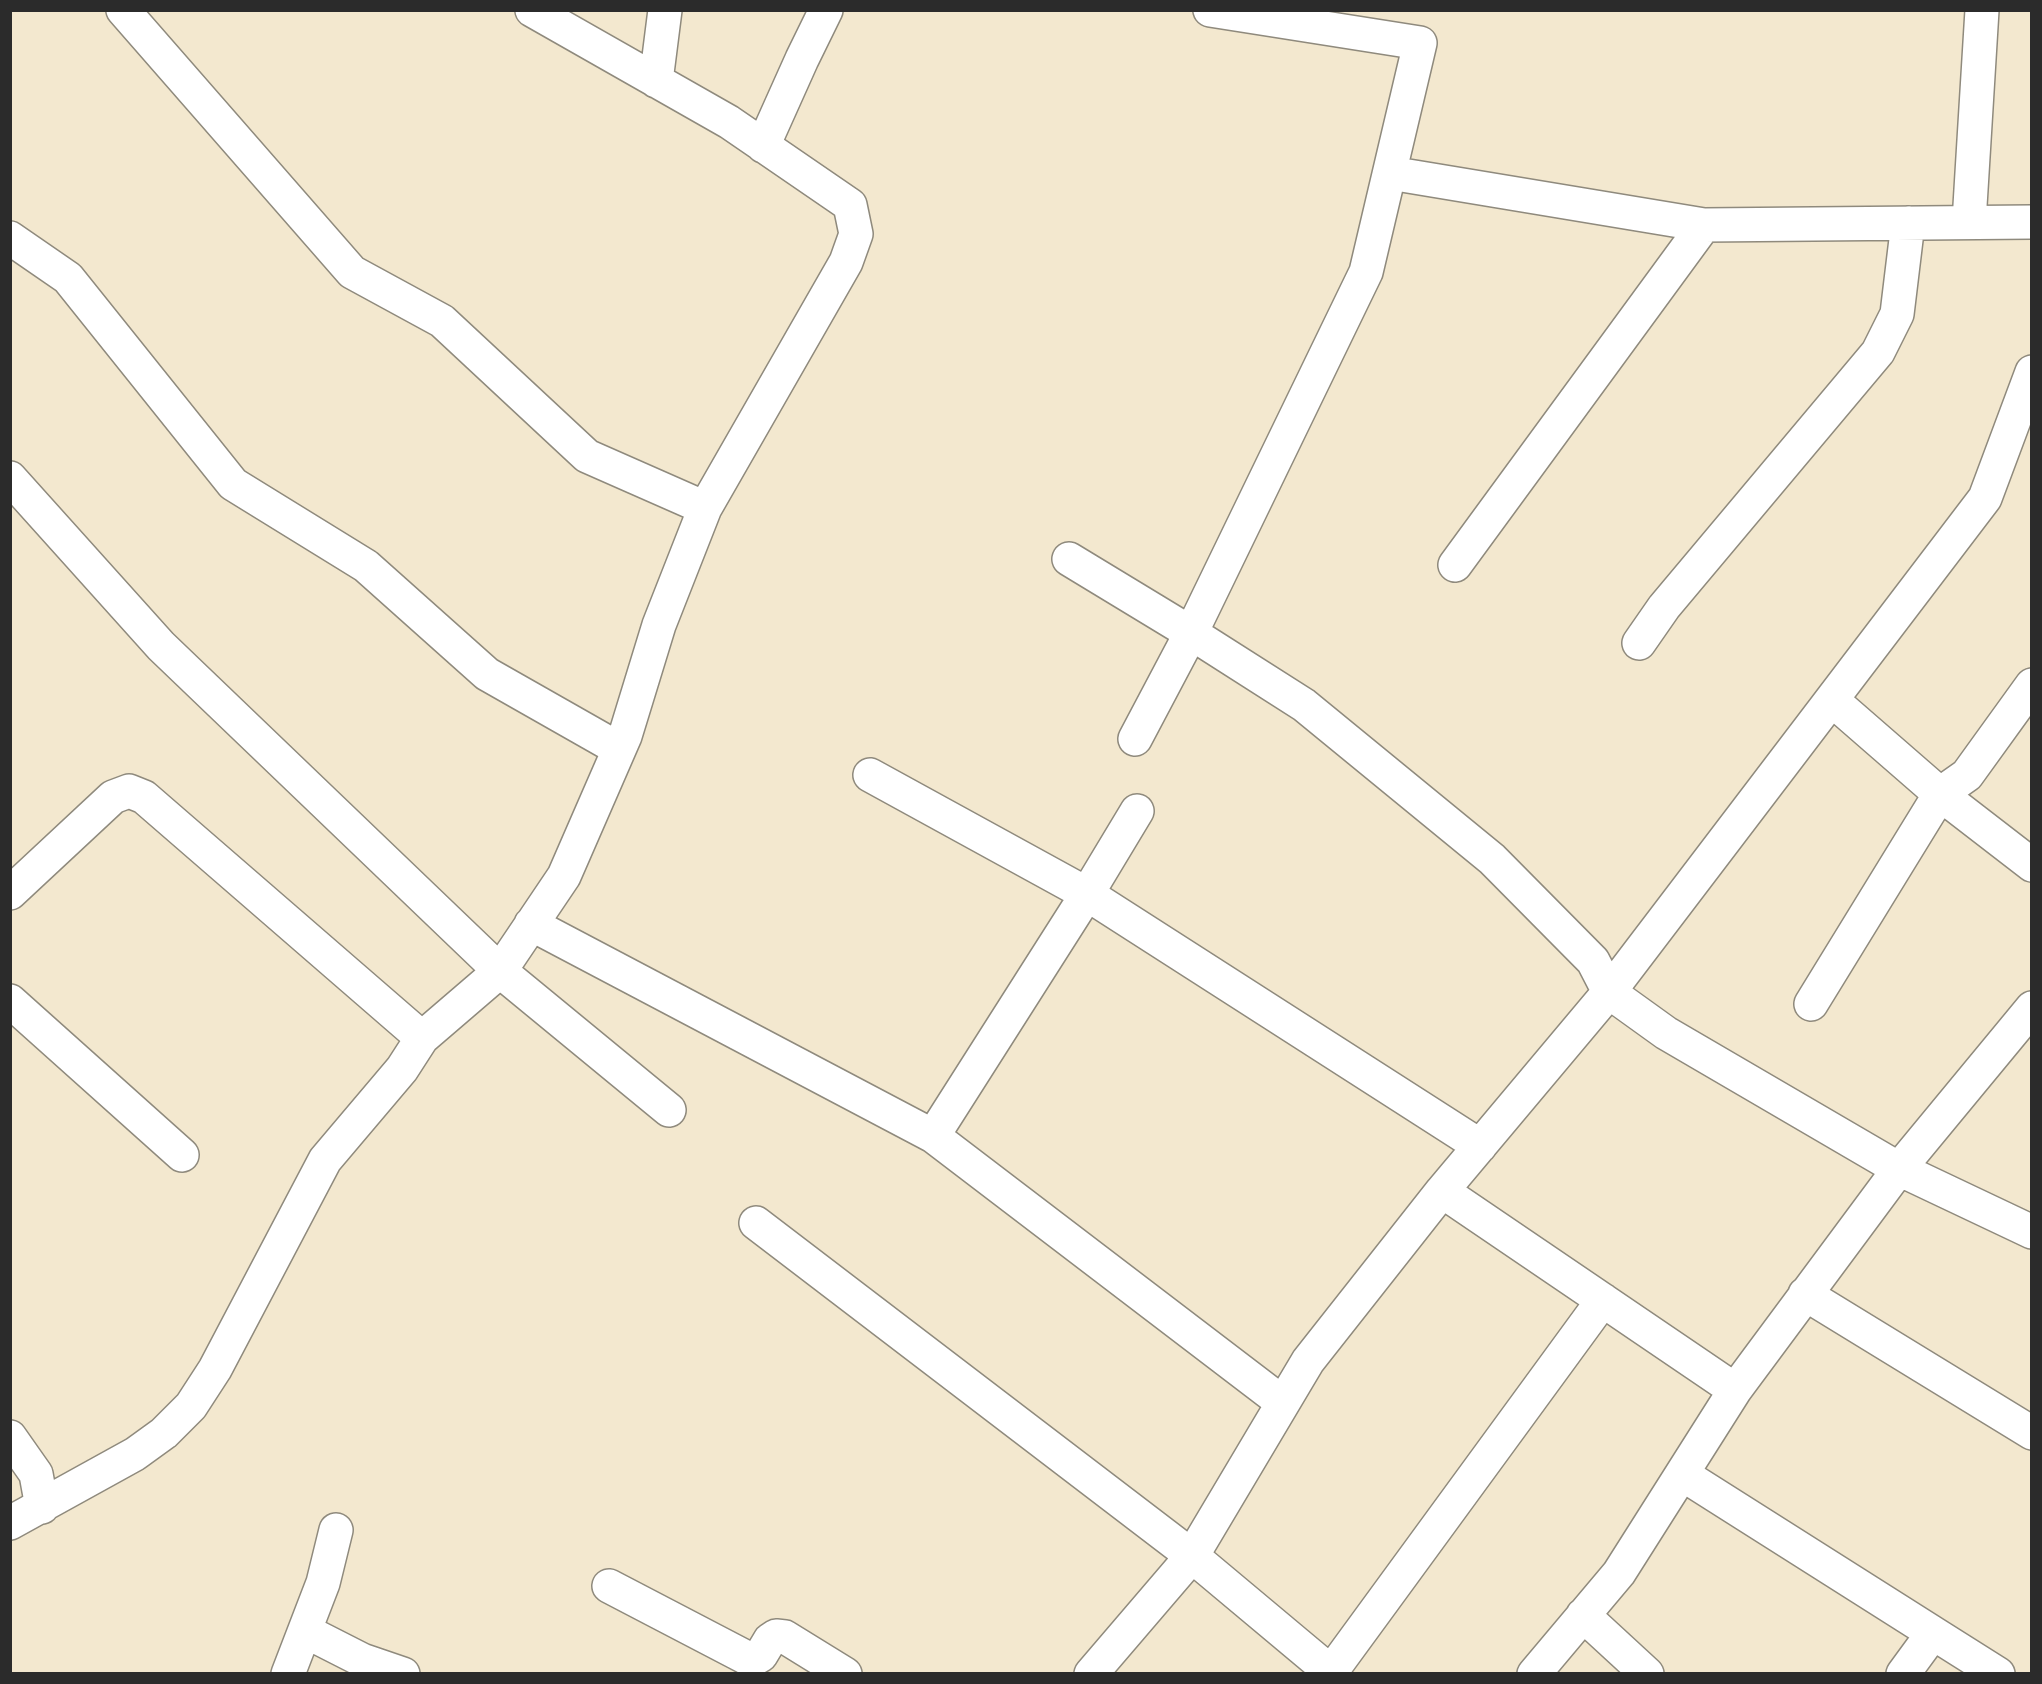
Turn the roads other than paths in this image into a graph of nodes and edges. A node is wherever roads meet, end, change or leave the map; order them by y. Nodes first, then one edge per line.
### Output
1 (123, 10) edge
2 (532, 10) edge
3 (665, 10) edge
4 (826, 10) edge
5 (1210, 10) edge
6 (1982, 10) edge
7 (657, 81) junction
8 (764, 146) junction
9 (1390, 173) junction
10 (1969, 222) junction
11 (2031, 222) edge
12 (1908, 223) junction
13 (1704, 225) junction
14 (10, 238) edge
15 (2031, 372) edge
16 (11, 480) edge
17 (705, 508) junction
18 (1069, 559) dead end
19 (1455, 564) dead end
20 (1191, 633) junction
21 (1639, 643) dead end
22 (2031, 685) edge
23 (1832, 699) junction
24 (1135, 739) dead end
25 (619, 750) junction
26 (870, 775) dead end
27 (1940, 794) junction
28 (1137, 811) dead end
29 (2031, 865) edge
30 (10, 893) edge
31 (1087, 894) junction
32 (531, 924) junction
33 (500, 970) junction
34 (1609, 992) junction
35 (10, 1001) edge
36 (1811, 1004) dead end
37 (2031, 1008) edge
38 (422, 1038) junction
39 (669, 1110) dead end
40 (933, 1137) junction
41 (1480, 1146) junction
42 (183, 1155) dead end
43 (1899, 1169) junction
44 (1443, 1191) junction
45 (756, 1223) dead end
46 (2031, 1232) edge
47 (1805, 1294) junction
48 (1603, 1299) junction
49 (1735, 1390) junction
50 (1283, 1403) junction
51 (2031, 1432) edge
52 (10, 1437) edge
53 (1682, 1474) junction
54 (42, 1507) junction
55 (10, 1523) edge
56 (336, 1530) dead end
57 (1192, 1556) junction
58 (609, 1586) dead end
59 (1583, 1615) junction
60 (305, 1631) junction
61 (1933, 1633) junction
62 (1332, 1673) edge
63 (288, 1674) edge
64 (403, 1674) edge
65 (845, 1674) edge
66 (1091, 1674) edge
67 (1534, 1674) edge
68 (1647, 1674) edge
69 (1903, 1674) edge
70 (1998, 1674) edge

1 - 17 street
2 - 7 street
3 - 7 street
4 - 8 street
5 - 9 street
6 - 10 street
7 - 8 street
8 - 17 street
9 - 13 street
9 - 20 street
10 - 11 street
10 - 12 street
12 - 13 street
12 - 21 street
13 - 19 street
14 - 25 street
15 - 23 street
16 - 33 street
17 - 25 street
18 - 20 street
20 - 24 street
20 - 34 street
22 - 27 street
23 - 27 street
23 - 34 street
25 - 32 street
26 - 31 street
27 - 29 street
27 - 36 street
28 - 31 street
30 - 38 street
31 - 40 street
31 - 41 street
32 - 33 street
32 - 40 street
33 - 38 street
33 - 39 street
34 - 41 street
34 - 43 street
35 - 42 street
37 - 43 street
38 - 54 street
40 - 50 street
41 - 44 street
43 - 46 street
43 - 47 street
44 - 48 street
44 - 50 street
45 - 57 street
47 - 49 street
47 - 51 street
48 - 49 street
48 - 62 street
49 - 53 street
50 - 57 street
52 - 54 street
53 - 59 street
53 - 61 street
54 - 55 street
56 - 60 street
57 - 62 street
57 - 66 street
58 - 65 street
59 - 67 street
59 - 68 street
60 - 63 street
60 - 64 street
61 - 69 street
61 - 70 street

